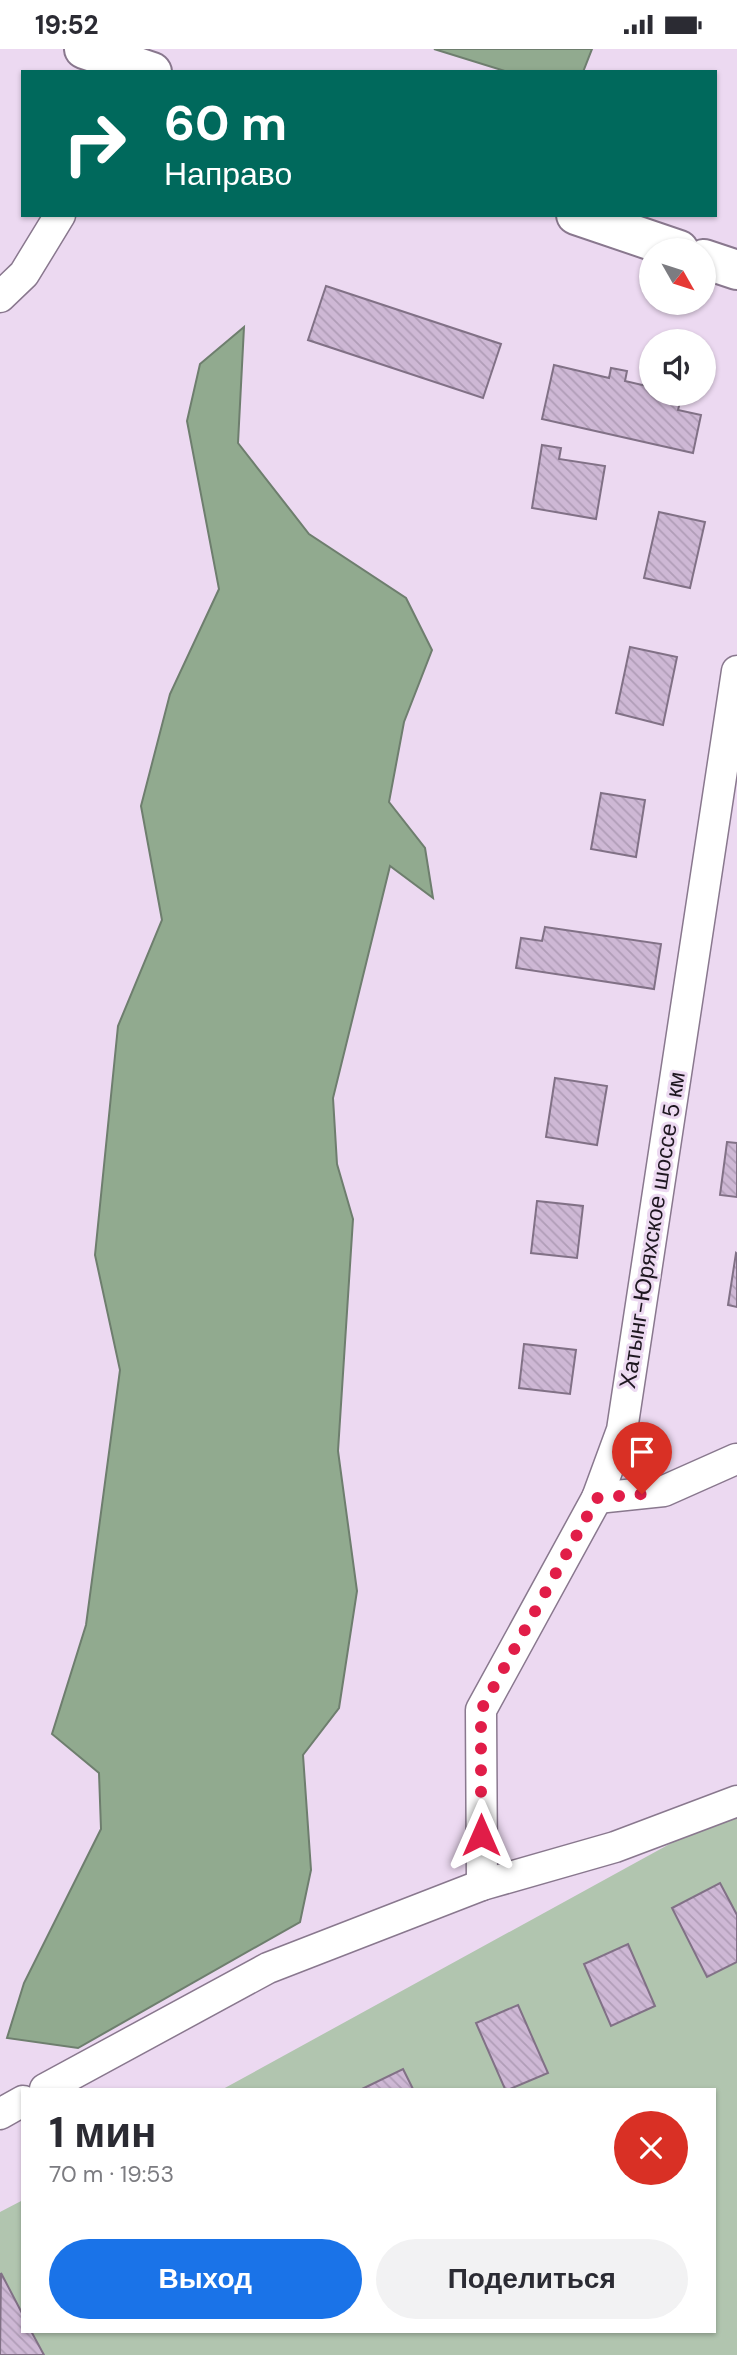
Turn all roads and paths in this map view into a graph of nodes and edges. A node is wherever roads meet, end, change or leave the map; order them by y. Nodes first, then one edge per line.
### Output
1 (84, 49) edge
2 (138, 70) edge
3 (59, 217) edge
4 (582, 217) edge
5 (644, 238) edge
6 (716, 262) edge
7 (737, 270) edge
8 (0, 297) edge
9 (737, 671) edge
10 (737, 1462) edge
11 (597, 1498) junction
12 (737, 1801) edge
13 (482, 1885) junction
14 (47, 2088) edge
15 (21, 2102) edge
16 (0, 2114) edge

1 - 2 main road
3 - 8 street
4 - 5 main road
6 - 7 main road
9 - 11 street, Хатынг-Юряхское шоссе 5 км
10 - 11 street
11 - 13 street, Хатынг-Юряхское шоссе 5 км
12 - 13 street
13 - 14 street
15 - 16 street

